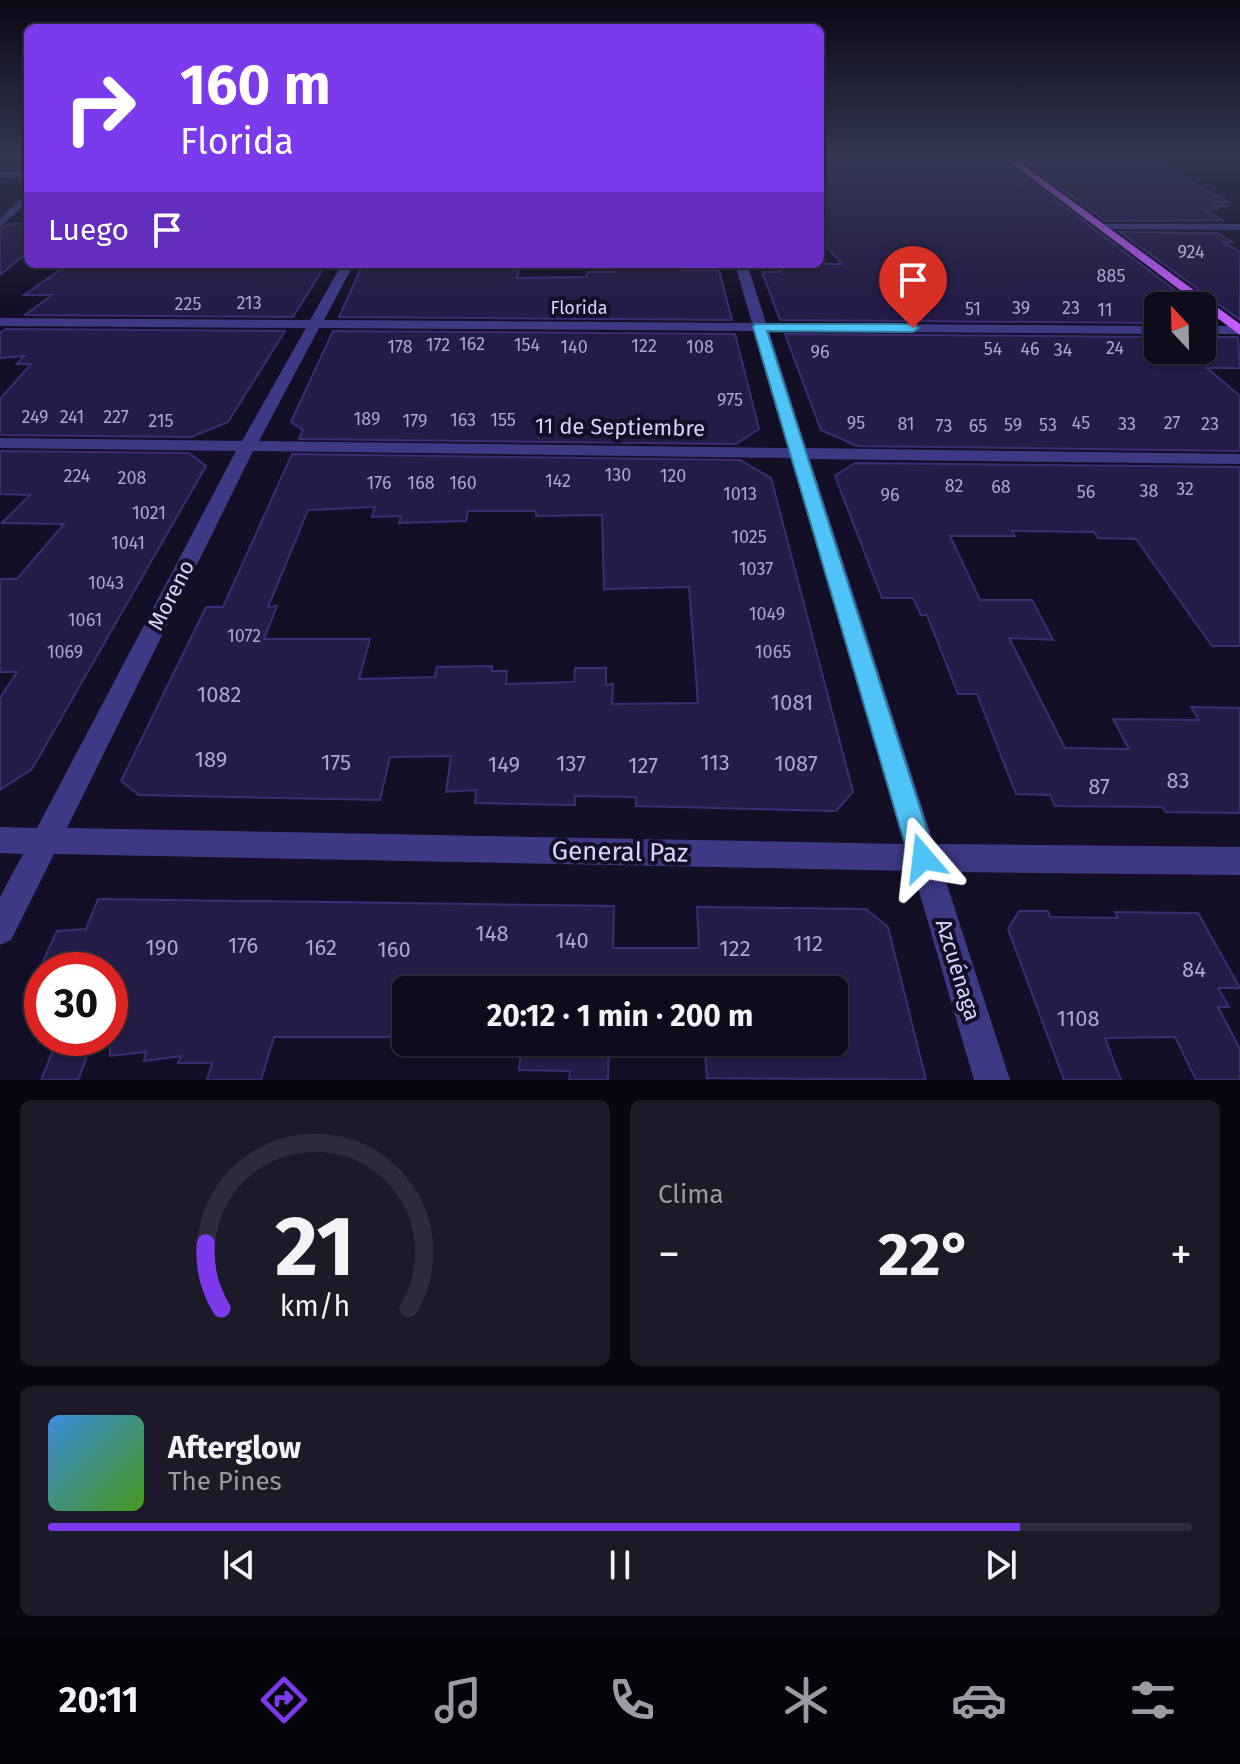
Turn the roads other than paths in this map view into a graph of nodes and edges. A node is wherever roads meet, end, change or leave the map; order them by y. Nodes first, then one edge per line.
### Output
1 (18, 206) edge
2 (1074, 206) edge
3 (0, 224) edge
4 (1102, 227) junction
5 (1240, 227) edge
6 (346, 268) edge
7 (742, 268) edge
8 (0, 322) edge
9 (312, 324) junction
10 (759, 327) junction
11 (1144, 330) edge
12 (1216, 330) edge
13 (1240, 331) edge
14 (0, 443) edge
15 (248, 445) junction
16 (797, 451) junction
17 (1240, 459) edge
18 (0, 840) edge
19 (45, 841) junction
20 (923, 858) junction
21 (1240, 861) edge
22 (0, 929) edge
23 (992, 1080) edge

1 - 3 street
2 - 4 main road
4 - 5 street
4 - 13 main road
6 - 9 street, Moreno
7 - 10 street, Azcuénaga
8 - 9 street, Florida
9 - 10 street, Florida
9 - 15 street, Moreno
10 - 11 street, Florida
10 - 16 street, Azcuénaga
12 - 13 street
14 - 15 street, 11 de Septiembre
15 - 16 street, 11 de Septiembre
15 - 19 street, Moreno
16 - 17 street, 11 de Septiembre
16 - 20 street, Azcuénaga
18 - 19 street, General Paz
19 - 20 street, General Paz
19 - 22 street, Moreno
20 - 21 street, General Paz
20 - 23 street, Azcuénaga

